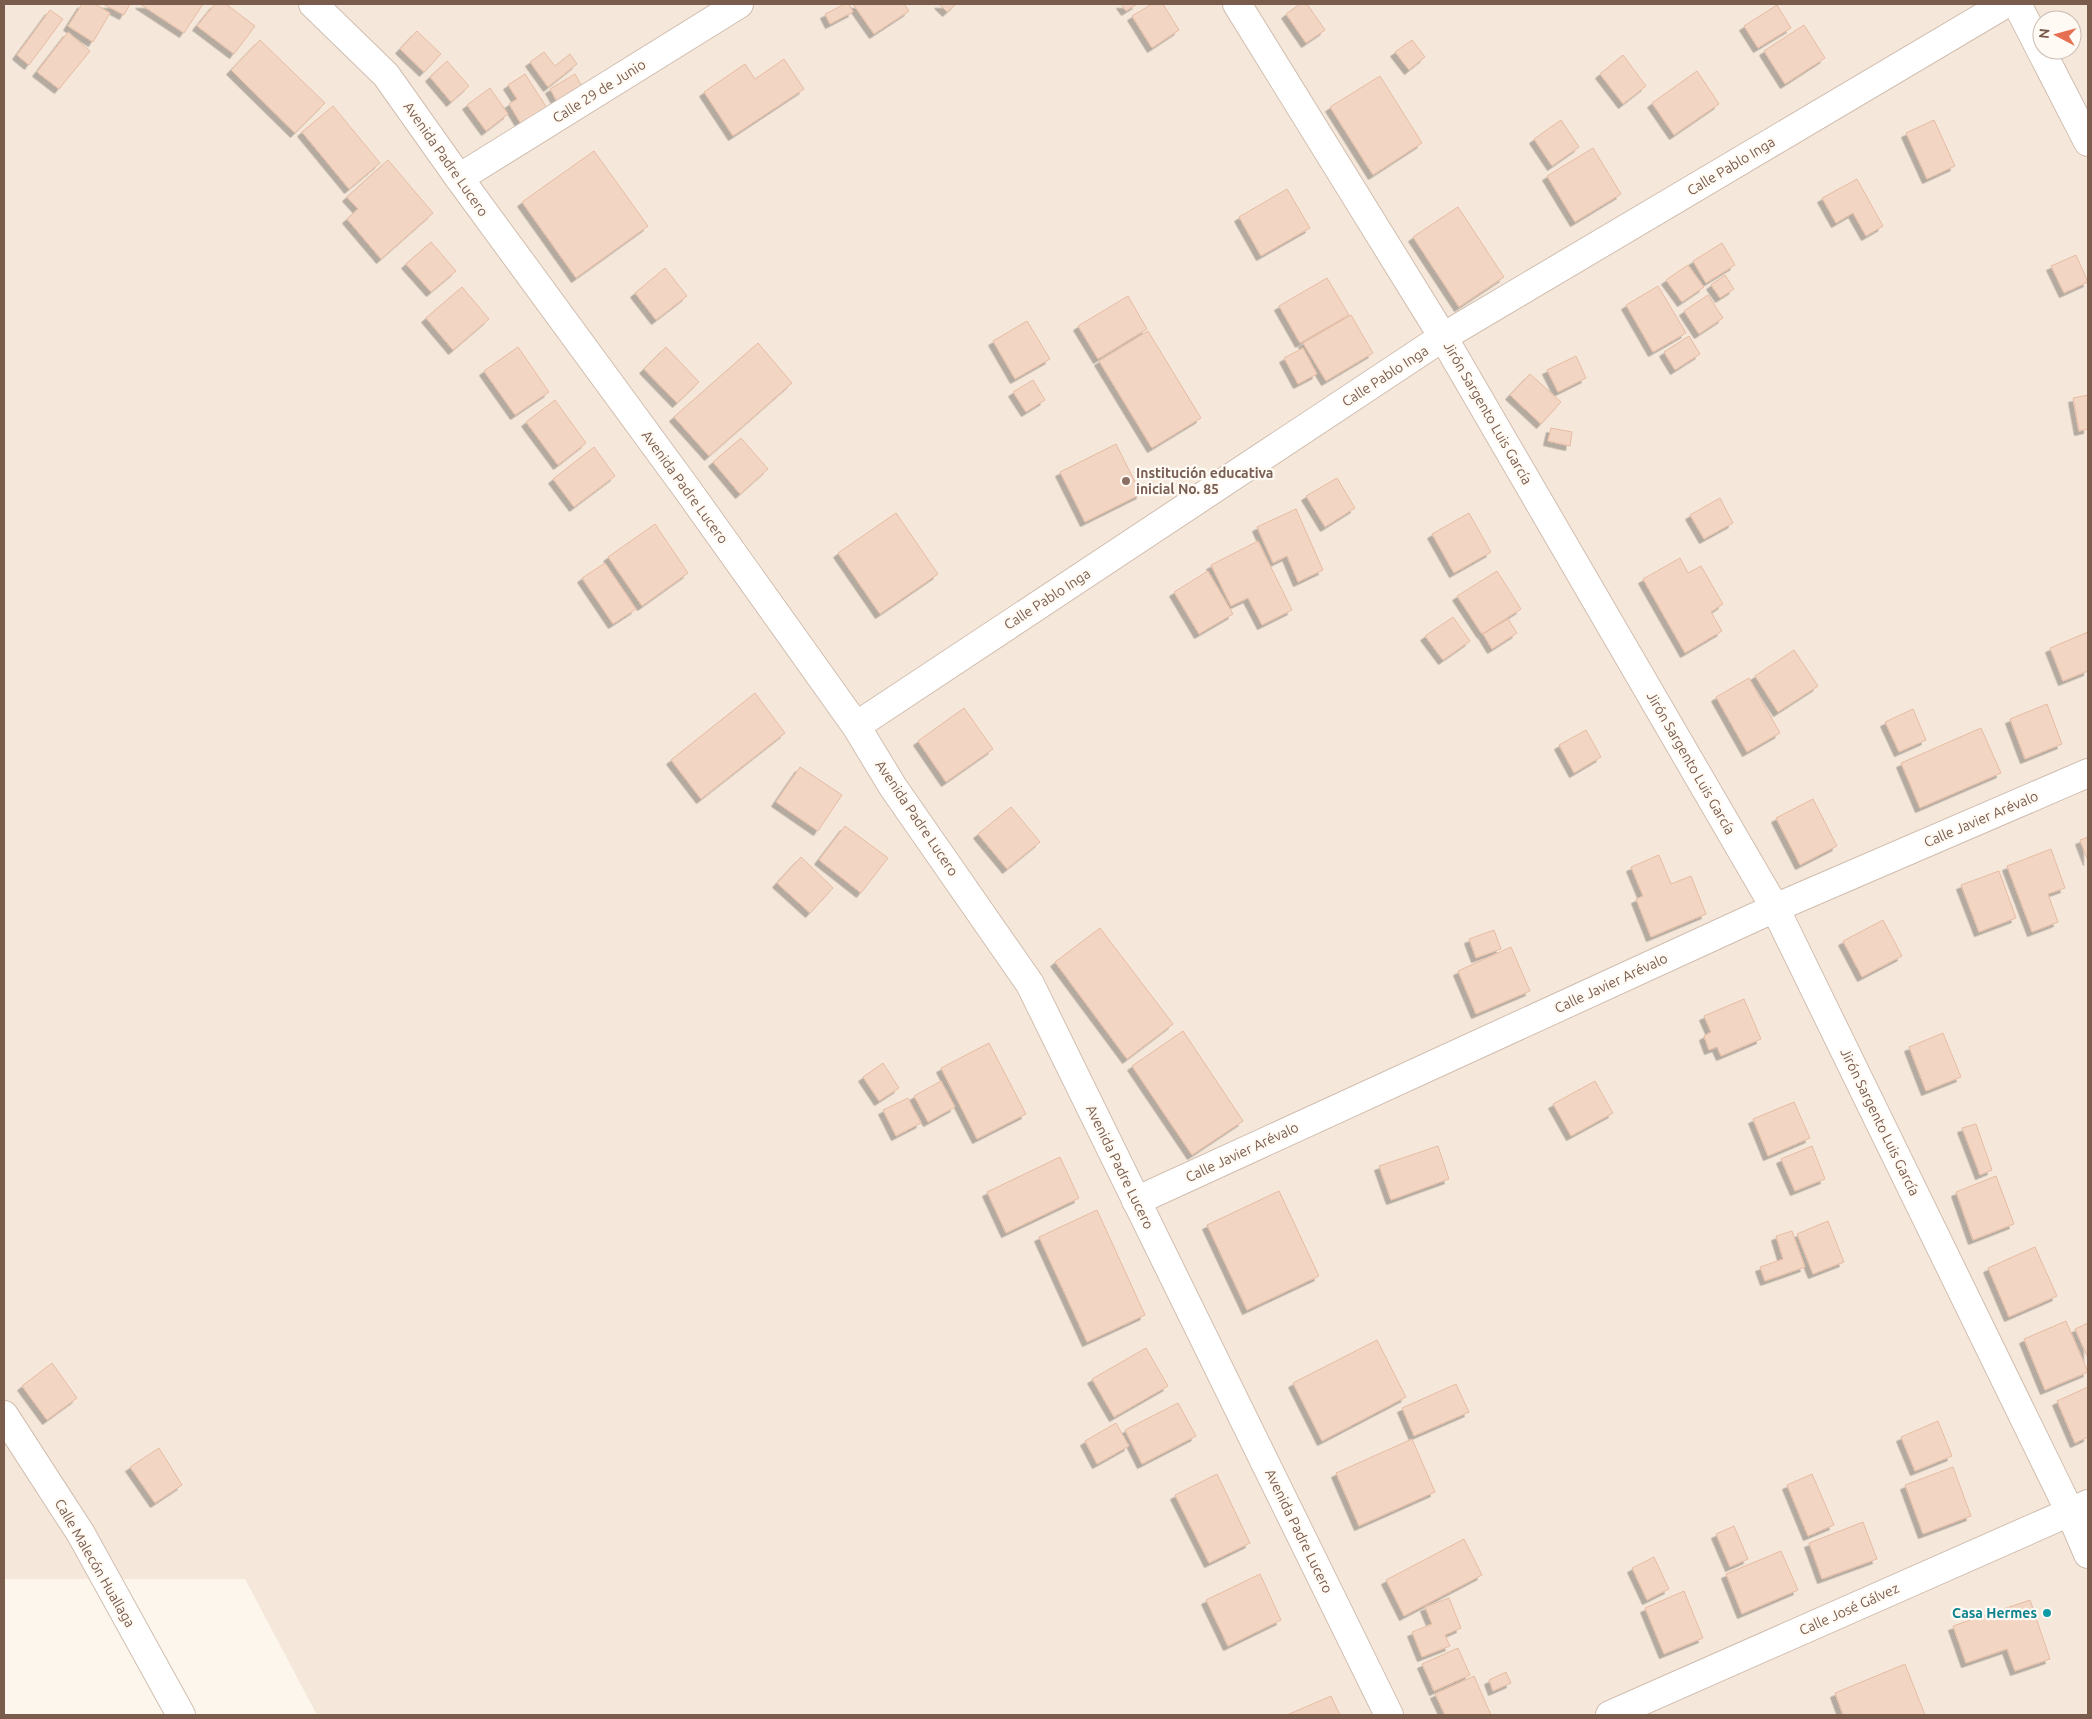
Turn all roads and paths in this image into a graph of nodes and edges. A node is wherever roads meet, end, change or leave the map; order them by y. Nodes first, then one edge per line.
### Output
1 (313, 4) edge
2 (739, 4) edge
3 (1237, 4) edge
4 (2005, 4) edge
5 (2017, 4) edge
6 (2088, 142) edge
7 (459, 178) junction
8 (1443, 337) junction
9 (856, 726) junction
10 (2088, 773) edge
11 (1775, 908) junction
12 (1136, 1200) junction
13 (4, 1415) edge
14 (2079, 1508) edge
15 (2088, 1554) edge
16 (181, 1715) edge
17 (1390, 1715) edge
18 (1610, 1715) edge

1 - 7 street, Avenida Padre Lucero
2 - 7 street, Calle 29 de Junio
3 - 8 street, Jirón Sargento Luis García
4 - 8 street, Calle Pablo Inga
5 - 6 street
7 - 9 street, Avenida Padre Lucero
8 - 9 street, Calle Pablo Inga
8 - 11 street, Jirón Sargento Luis García
9 - 12 street, Avenida Padre Lucero
10 - 11 street, Calle Javier Arévalo
11 - 12 street, Calle Javier Arévalo
11 - 14 street, Jirón Sargento Luis García
12 - 17 street, Avenida Padre Lucero
13 - 16 street, Calle Malecón Huallaga
14 - 15 street, Jirón Sargento Luis García
14 - 18 street, Calle José Gálvez

